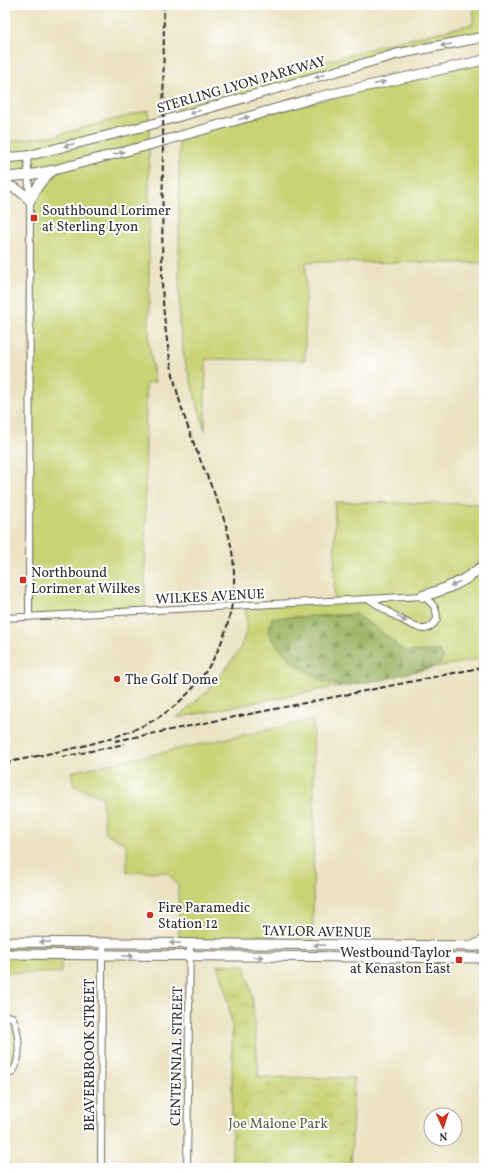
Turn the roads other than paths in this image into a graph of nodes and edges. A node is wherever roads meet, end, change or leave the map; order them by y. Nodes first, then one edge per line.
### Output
1 (484, 37) edge
2 (484, 60) edge
3 (28, 156) junction
4 (5, 158) edge
5 (54, 170) junction
6 (30, 175) junction
7 (5, 177) edge
8 (5, 184) edge
9 (30, 201) junction
10 (484, 565) edge
11 (423, 596) junction
12 (369, 599) junction
13 (29, 617) junction
14 (5, 618) edge
15 (484, 941) edge
16 (5, 942) edge
17 (104, 943) junction
18 (190, 944) junction
19 (479, 946) edge
20 (5, 954) edge
21 (102, 955) junction
22 (189, 956) junction
23 (483, 959) edge
24 (5, 1016) edge
25 (5, 1076) edge
26 (5, 1164) edge
27 (12, 1168) edge
28 (100, 1168) edge
29 (187, 1168) edge

1 -> 3 main road, STERLING LYON PARKWAY
5 -> 2 main road
3 - 4 main road, STERLING LYON PARKWAY
3 - 6 street
5 - 6 main road
5 - 9 main road
6 - 7 main road
6 - 9 street
8 - 9 main road
9 - 13 street
10 -> 11 main road
11 - 12 street, WILKES AVENUE
12 -> 11 street
12 - 13 street, WILKES AVENUE
13 - 14 street, WILKES AVENUE
15 - 19 main road
17 -> 16 main road, TAYLOR AVENUE
18 -> 17 main road, TAYLOR AVENUE
17 - 21 street, BEAVERBROOK STREET
19 -> 18 main road, TAYLOR AVENUE
18 - 22 street, CENTENNIAL STREET
20 - 21 main road, TAYLOR AVENUE
21 -> 22 main road, TAYLOR AVENUE
21 - 28 street, BEAVERBROOK STREET
22 -> 23 main road, TAYLOR AVENUE
22 - 29 street, CENTENNIAL STREET
24 - 25 street
26 - 27 street

